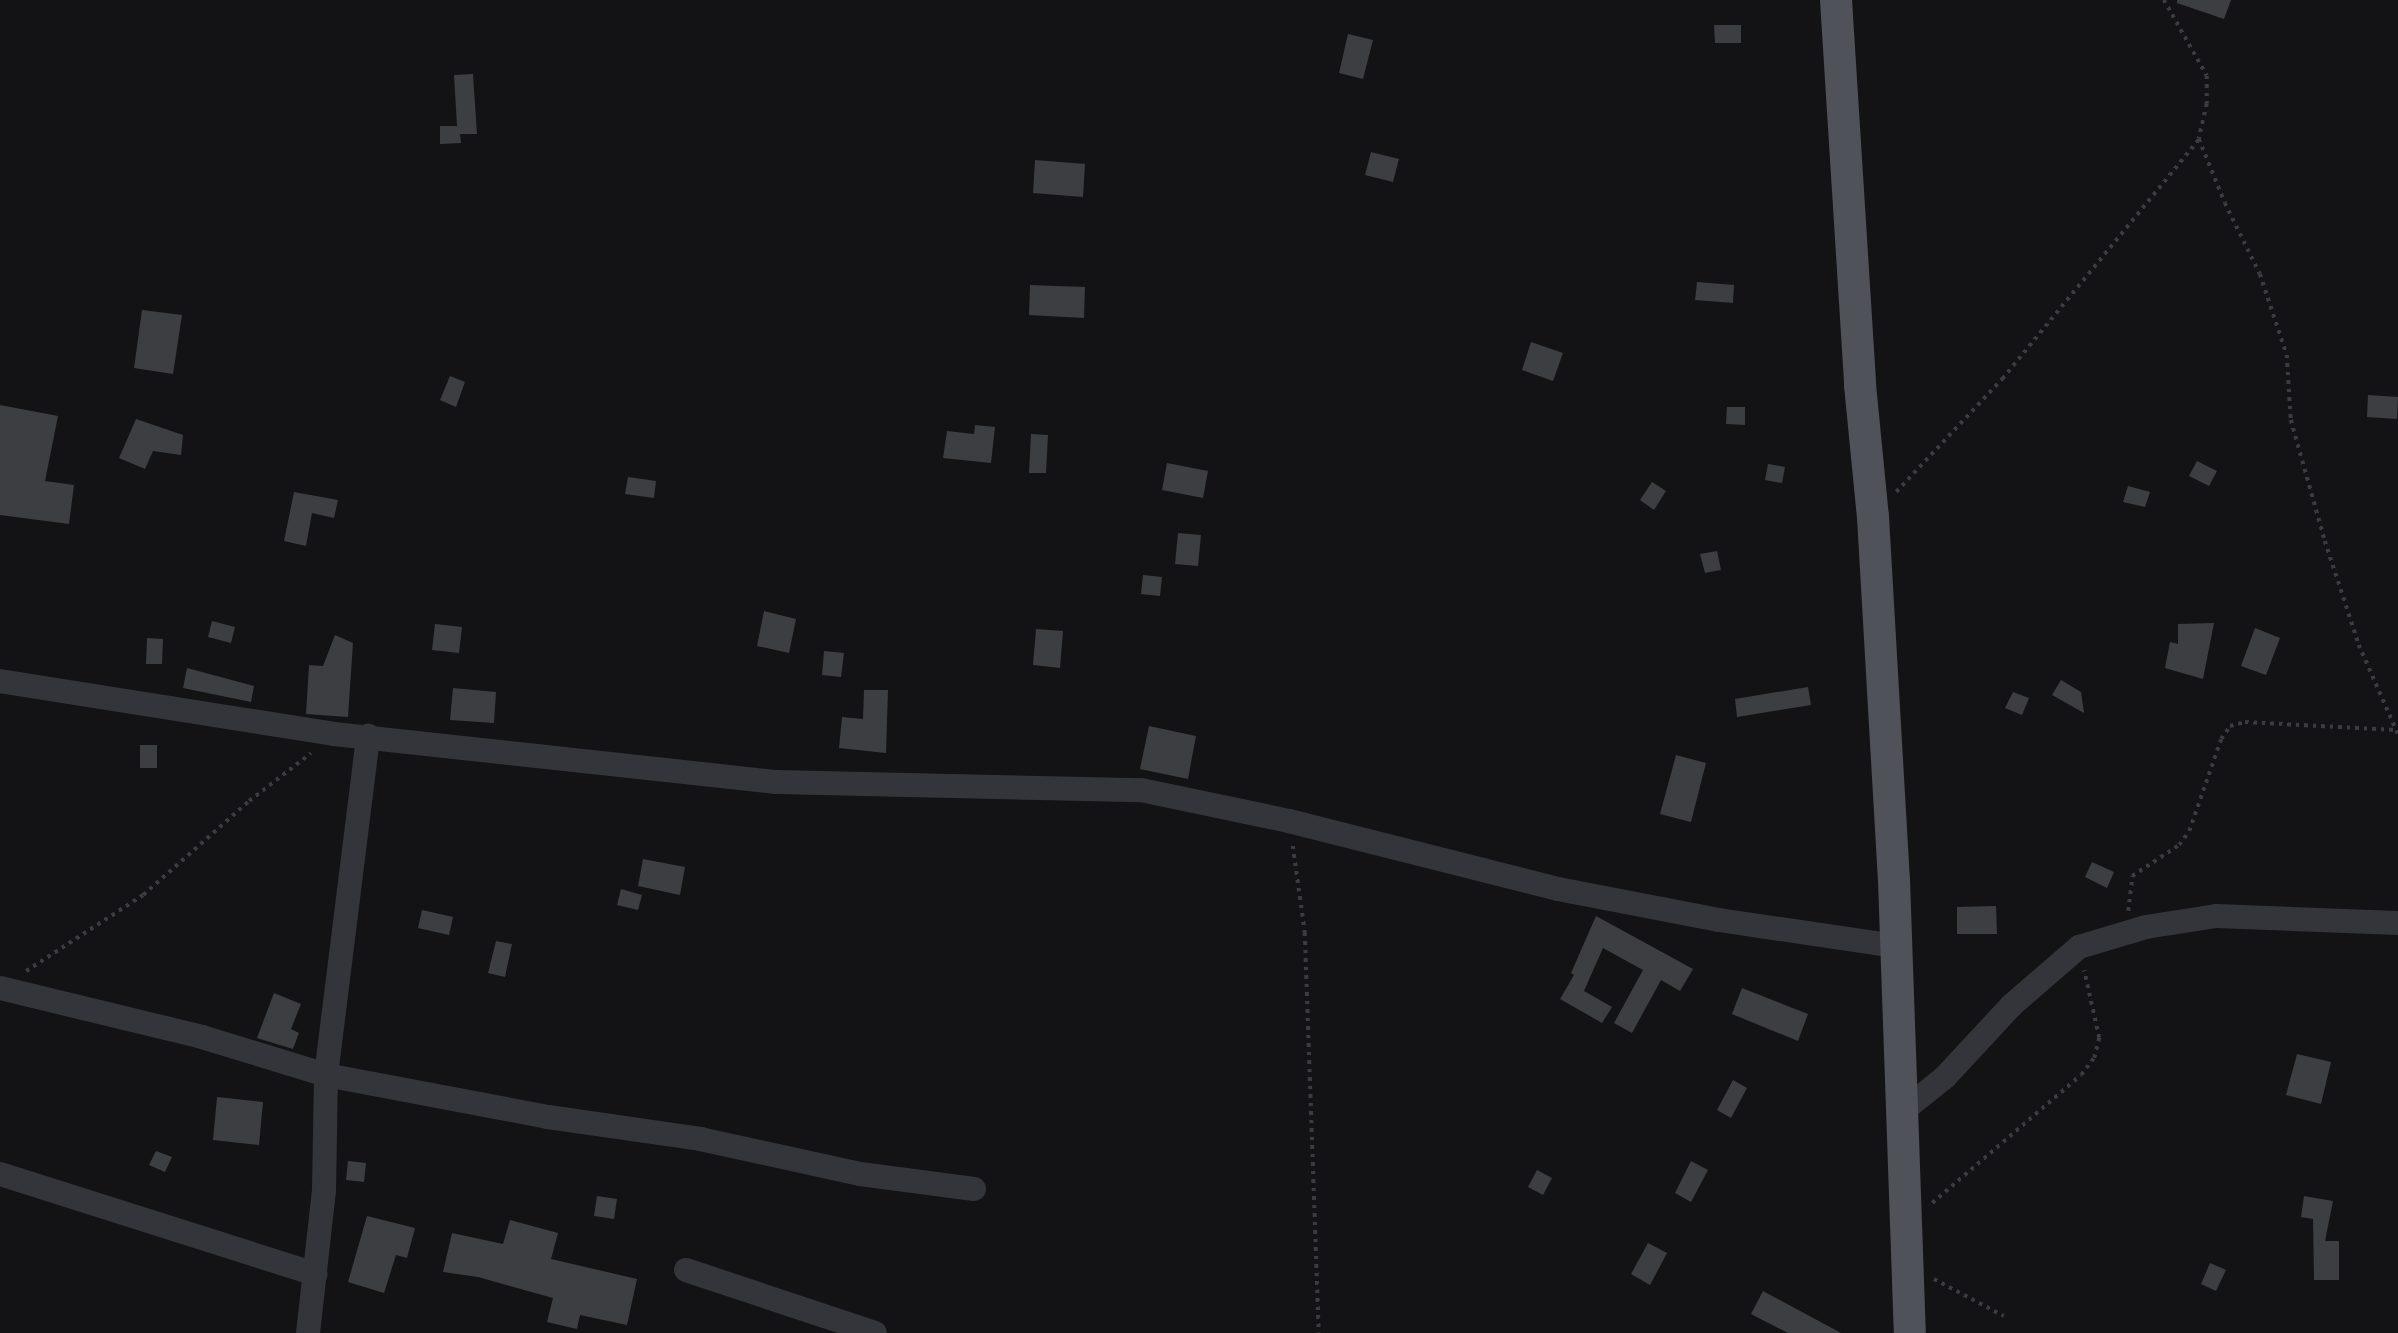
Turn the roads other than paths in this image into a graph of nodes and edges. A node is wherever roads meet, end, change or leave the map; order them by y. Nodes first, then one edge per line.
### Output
1 (1836, 0) edge
2 (0, 681) edge
3 (368, 736) junction
4 (2398, 923) edge
5 (1896, 946) junction
6 (0, 988) edge
7 (326, 1075) junction
8 (1904, 1110) junction
9 (0, 1174) edge
10 (974, 1189) dead end
11 (686, 1270) dead end
12 (316, 1274) junction
13 (308, 1333) edge
14 (875, 1333) edge
15 (1910, 1333) edge

1 - 5 main road
2 - 3 street
3 - 5 street
3 - 7 street
4 - 8 street
5 - 8 main road
6 - 7 street
7 - 10 street
7 - 12 street
8 - 15 main road
9 - 12 street
11 - 14 street
12 - 13 street

